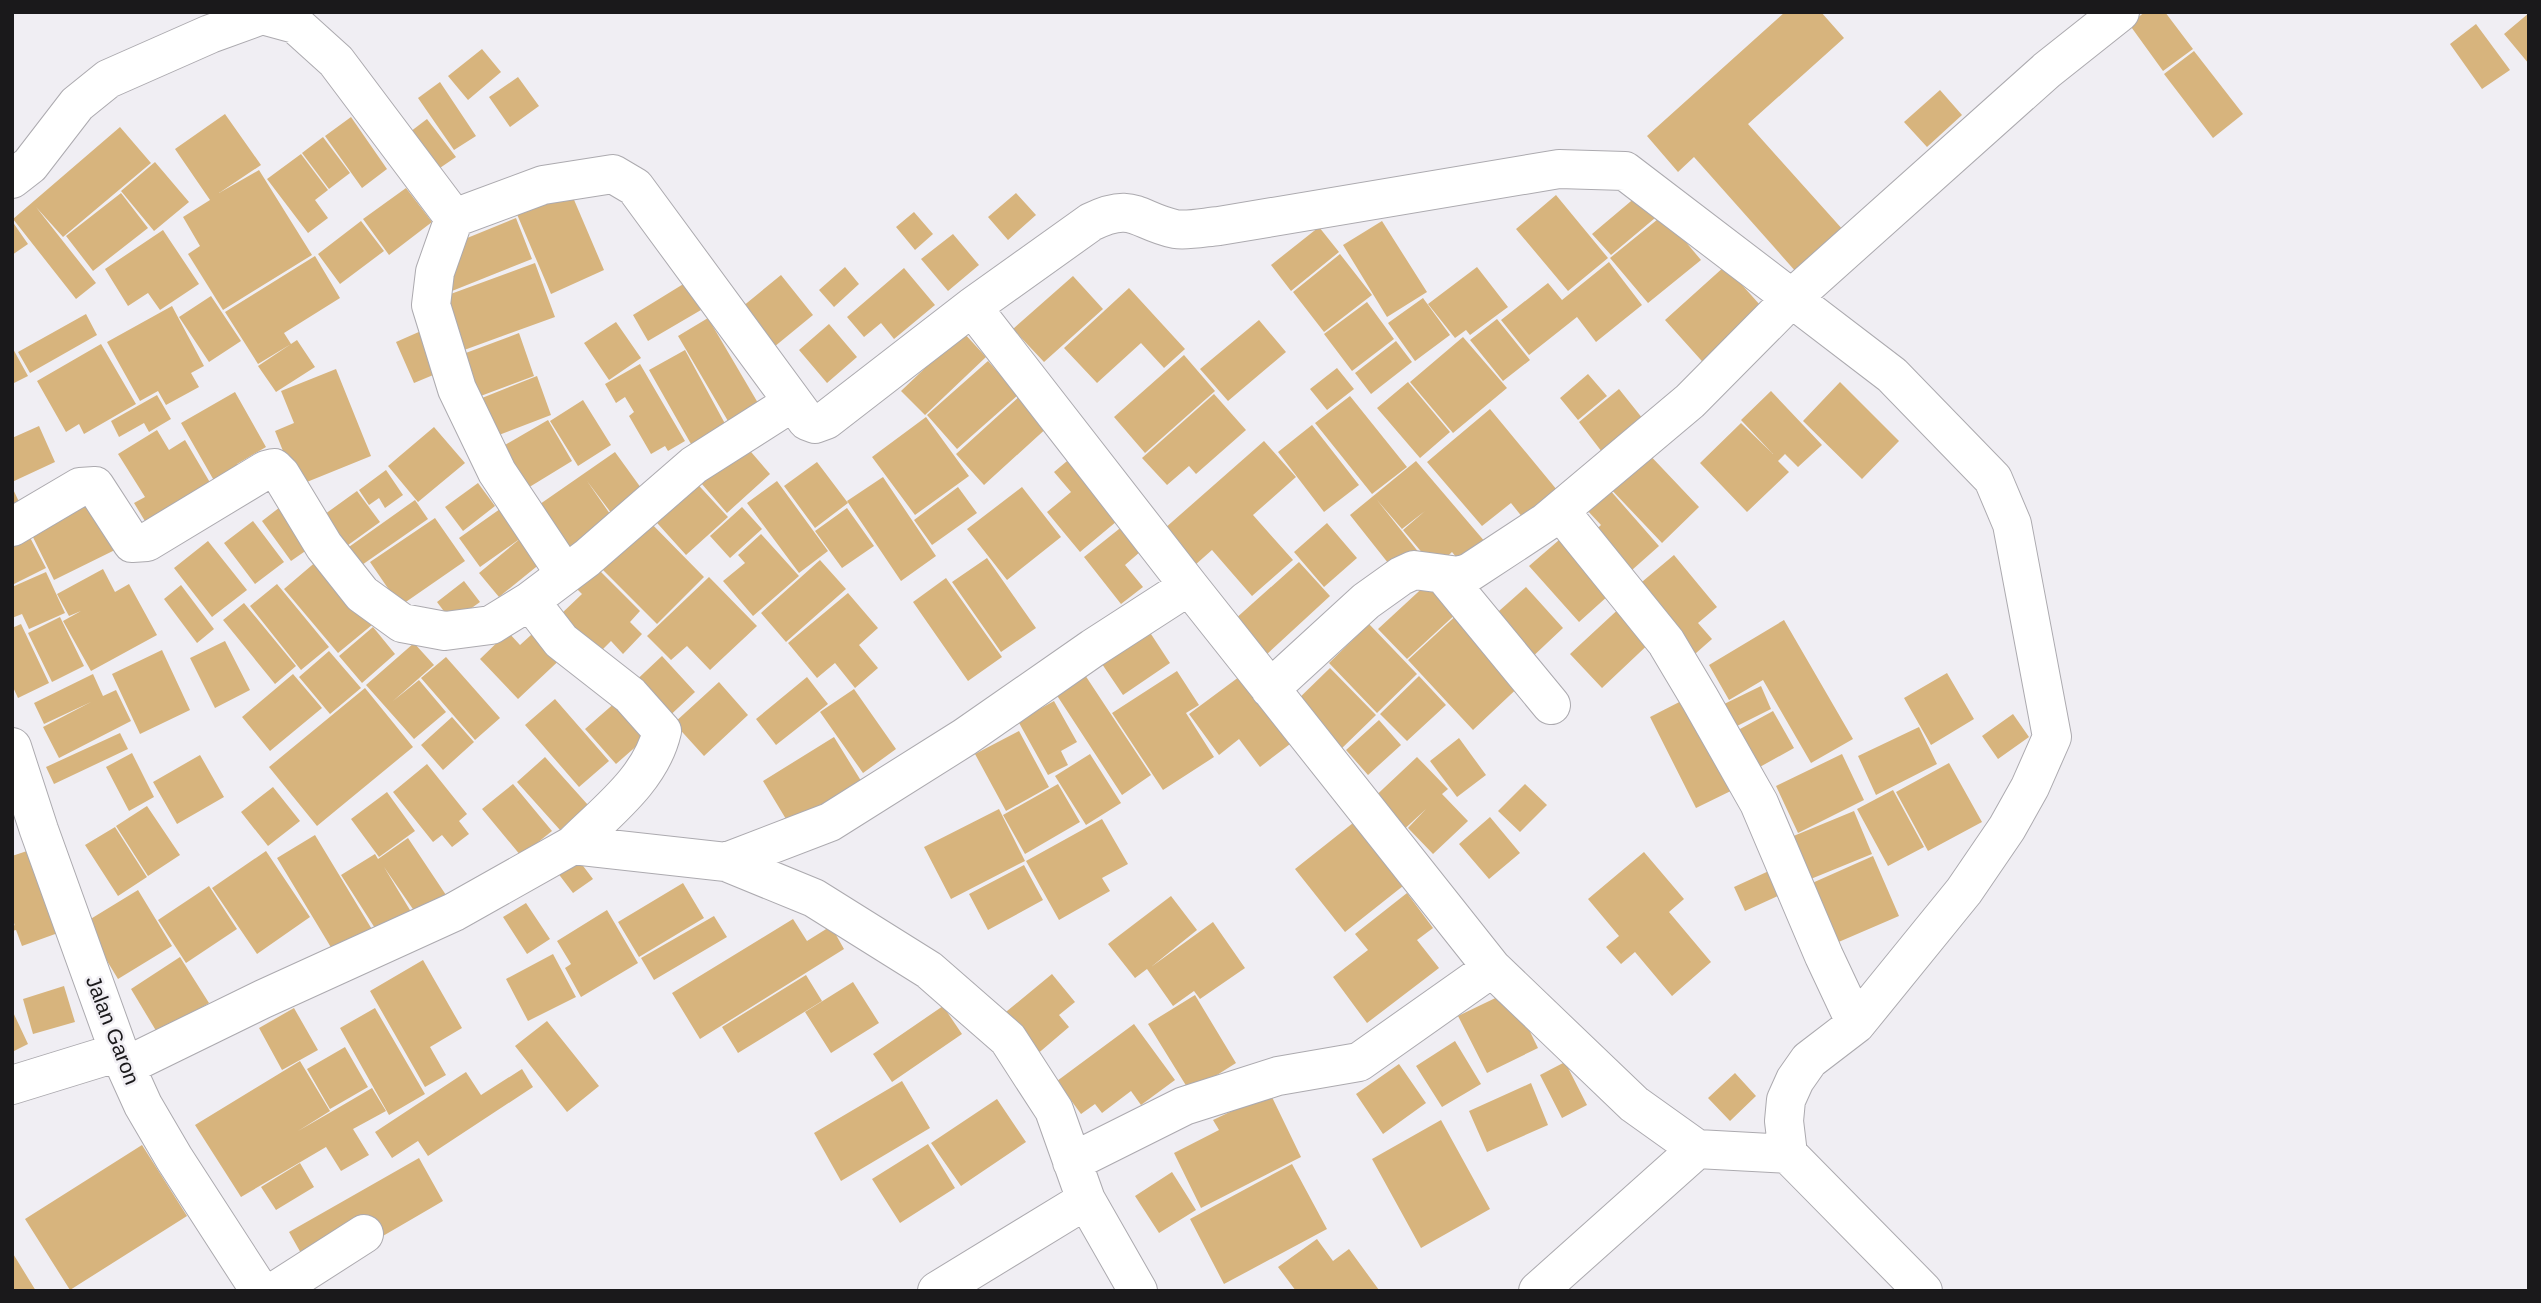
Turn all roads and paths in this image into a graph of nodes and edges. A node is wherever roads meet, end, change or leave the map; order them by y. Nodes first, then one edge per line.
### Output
1 (2120, 12) edge
2 (12, 179) edge
3 (454, 218) junction
4 (1792, 298) junction
5 (972, 307) junction
6 (793, 402) junction
7 (1560, 511) junction
8 (12, 527) edge
9 (565, 574) junction
10 (1443, 574) junction
11 (1189, 586) junction
12 (530, 601) junction
13 (1270, 689) junction
14 (1551, 705) dead end
15 (12, 747) edge
16 (26, 831) edge
17 (573, 845) junction
18 (726, 862) junction
19 (1492, 968) junction
20 (1856, 1024) junction
21 (122, 1059) junction
22 (12, 1085) edge
23 (1698, 1149) junction
24 (1788, 1154) junction
25 (1072, 1162) junction
26 (1086, 1200) junction
27 (364, 1234) dead end
28 (260, 1291) edge
29 (275, 1291) edge
30 (937, 1291) edge
31 (1138, 1291) edge
32 (1538, 1291) edge
33 (1923, 1291) edge

1 - 4 street
2 - 3 street
3 - 6 street
3 - 9 street
4 - 5 street
4 - 7 street
4 - 20 street
5 - 6 street
5 - 11 street
6 - 9 street
7 - 10 street
7 - 20 street
8 - 12 street
9 - 12 street
10 - 13 street
10 - 14 street
11 - 13 street
11 - 18 street
12 - 17 street
13 - 19 street
15 - 16 street, Jalan Garon
16 - 21 street, Jalan Garon
17 - 18 street
17 - 21 street
18 - 25 street
19 - 23 street
19 - 25 street
20 - 24 street
21 - 22 street
21 - 28 street, Jalan Garon
23 - 24 street
23 - 32 street
24 - 33 street
25 - 26 street
26 - 30 street
26 - 31 street
27 - 29 street

